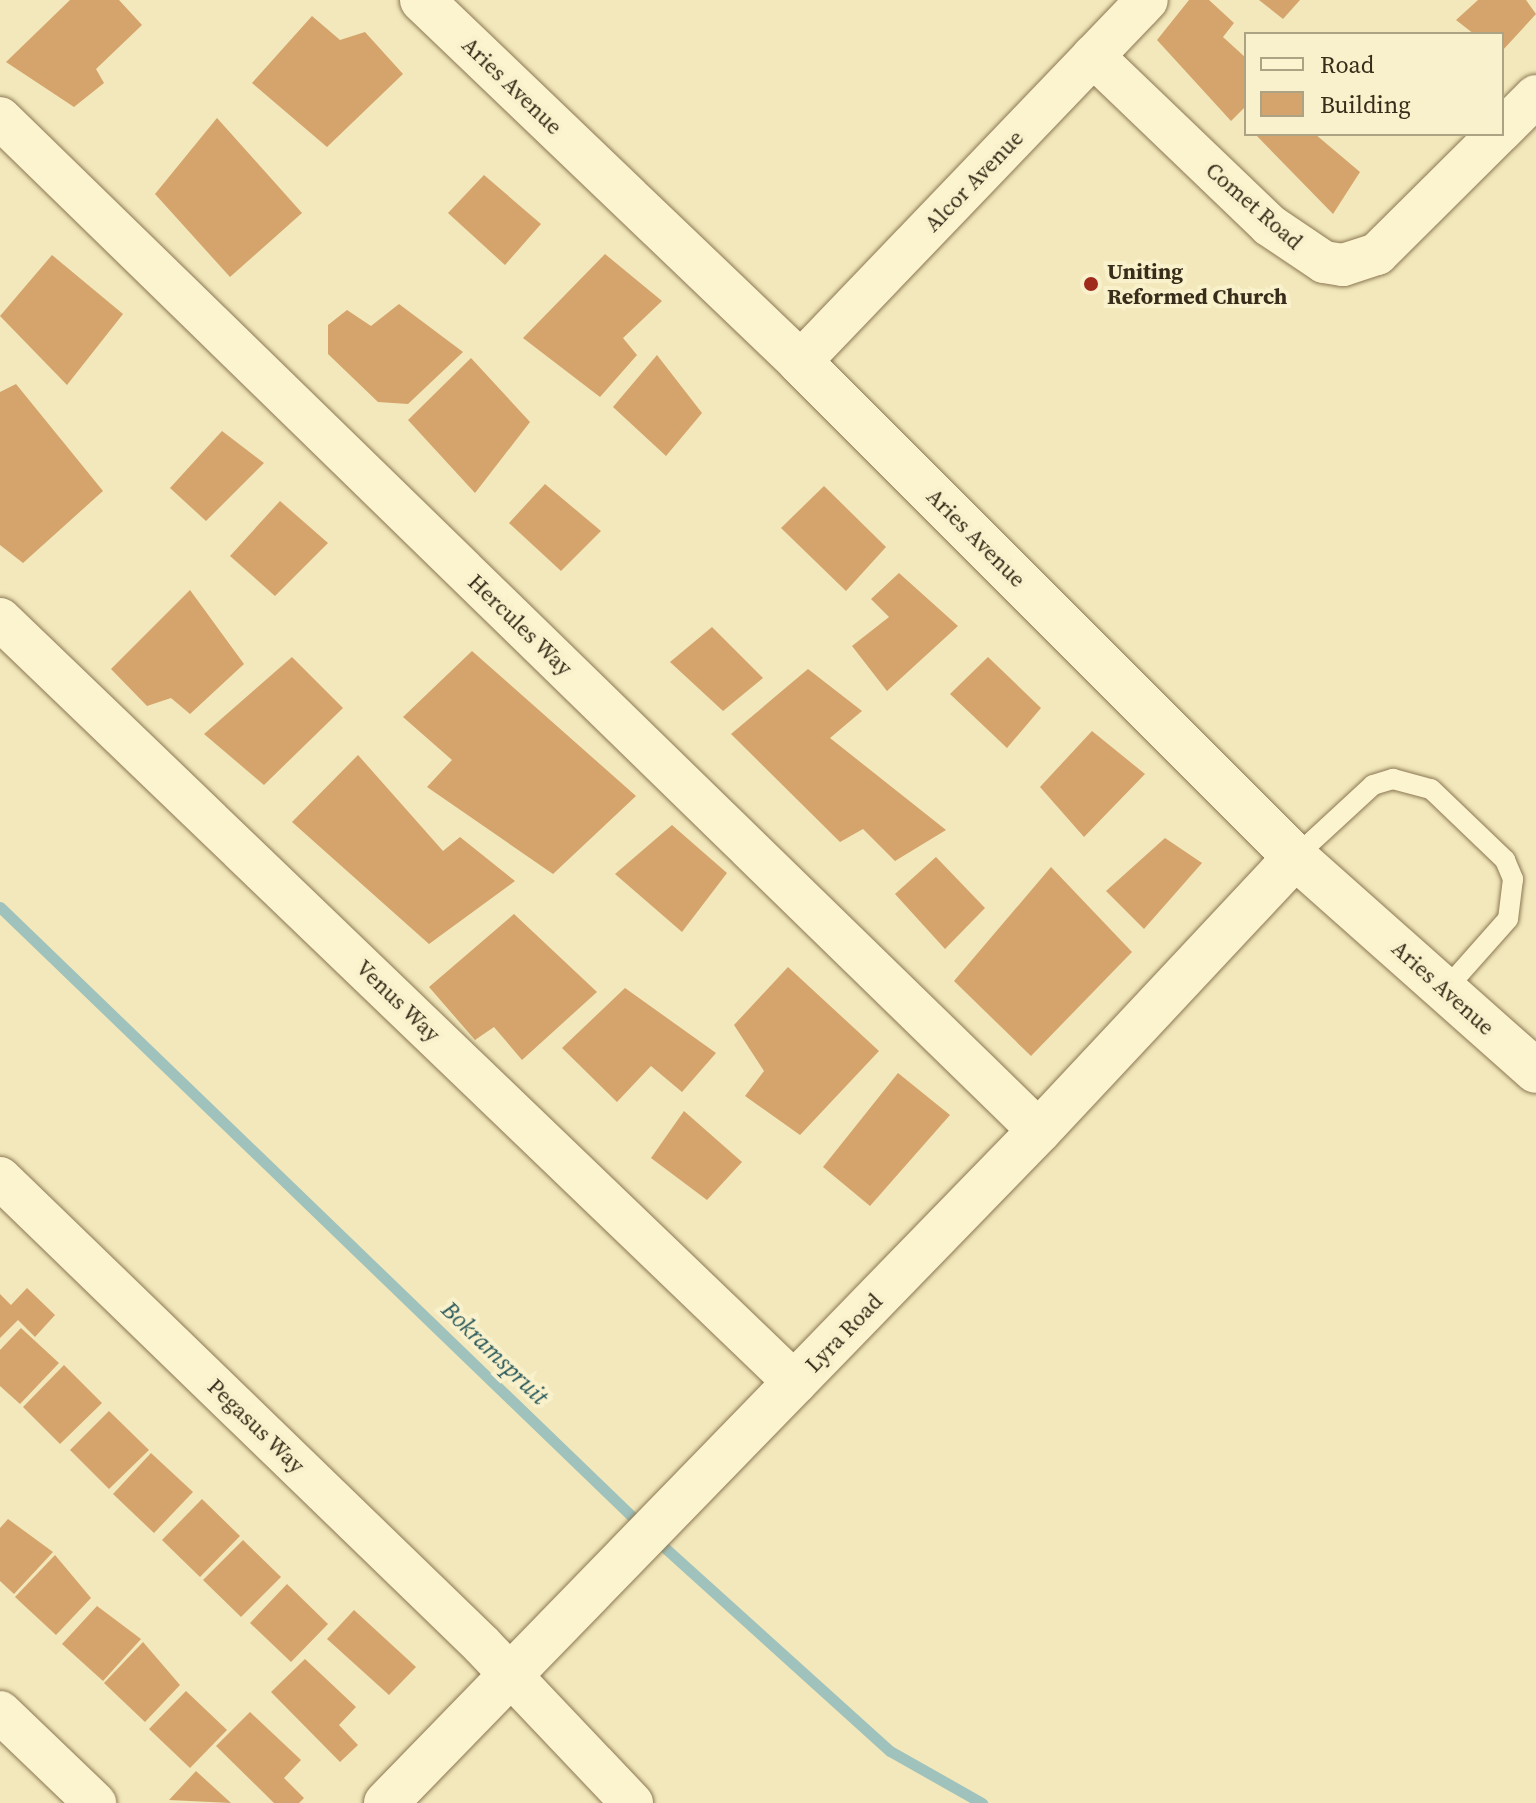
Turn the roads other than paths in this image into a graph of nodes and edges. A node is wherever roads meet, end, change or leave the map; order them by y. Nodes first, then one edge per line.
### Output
1 (422, 0) edge
2 (1147, 0) edge
3 (1093, 56) junction
4 (1536, 96) edge
5 (0, 118) edge
6 (1504, 128) edge
7 (1496, 136) edge
8 (800, 362) junction
9 (0, 619) edge
10 (1295, 857) junction
11 (1445, 990) junction
12 (1536, 1071) edge
13 (1039, 1131) junction
14 (0, 1178) edge
15 (795, 1383) junction
16 (511, 1675) junction
17 (0, 1712) edge
18 (95, 1803) edge
19 (386, 1803) edge
20 (632, 1803) edge

1 - 8 street, Aries Avenue
2 - 3 street, Alcor Avenue
3 - 7 street, Comet Road
3 - 8 street, Alcor Avenue
4 - 6 street, Comet Road
5 - 13 street, Hercules Way
8 - 10 street, Aries Avenue
9 - 15 street, Venus Way
10 - 11 street, Aries Avenue
10 - 11 lane
10 - 13 street, Lyra Road
11 - 12 street, Aries Avenue
13 - 15 street, Lyra Road
14 - 16 street, Pegasus Way
15 - 16 street, Lyra Road
16 - 19 street, Lyra Road
16 - 20 street, Pegasus Way
17 - 18 street

